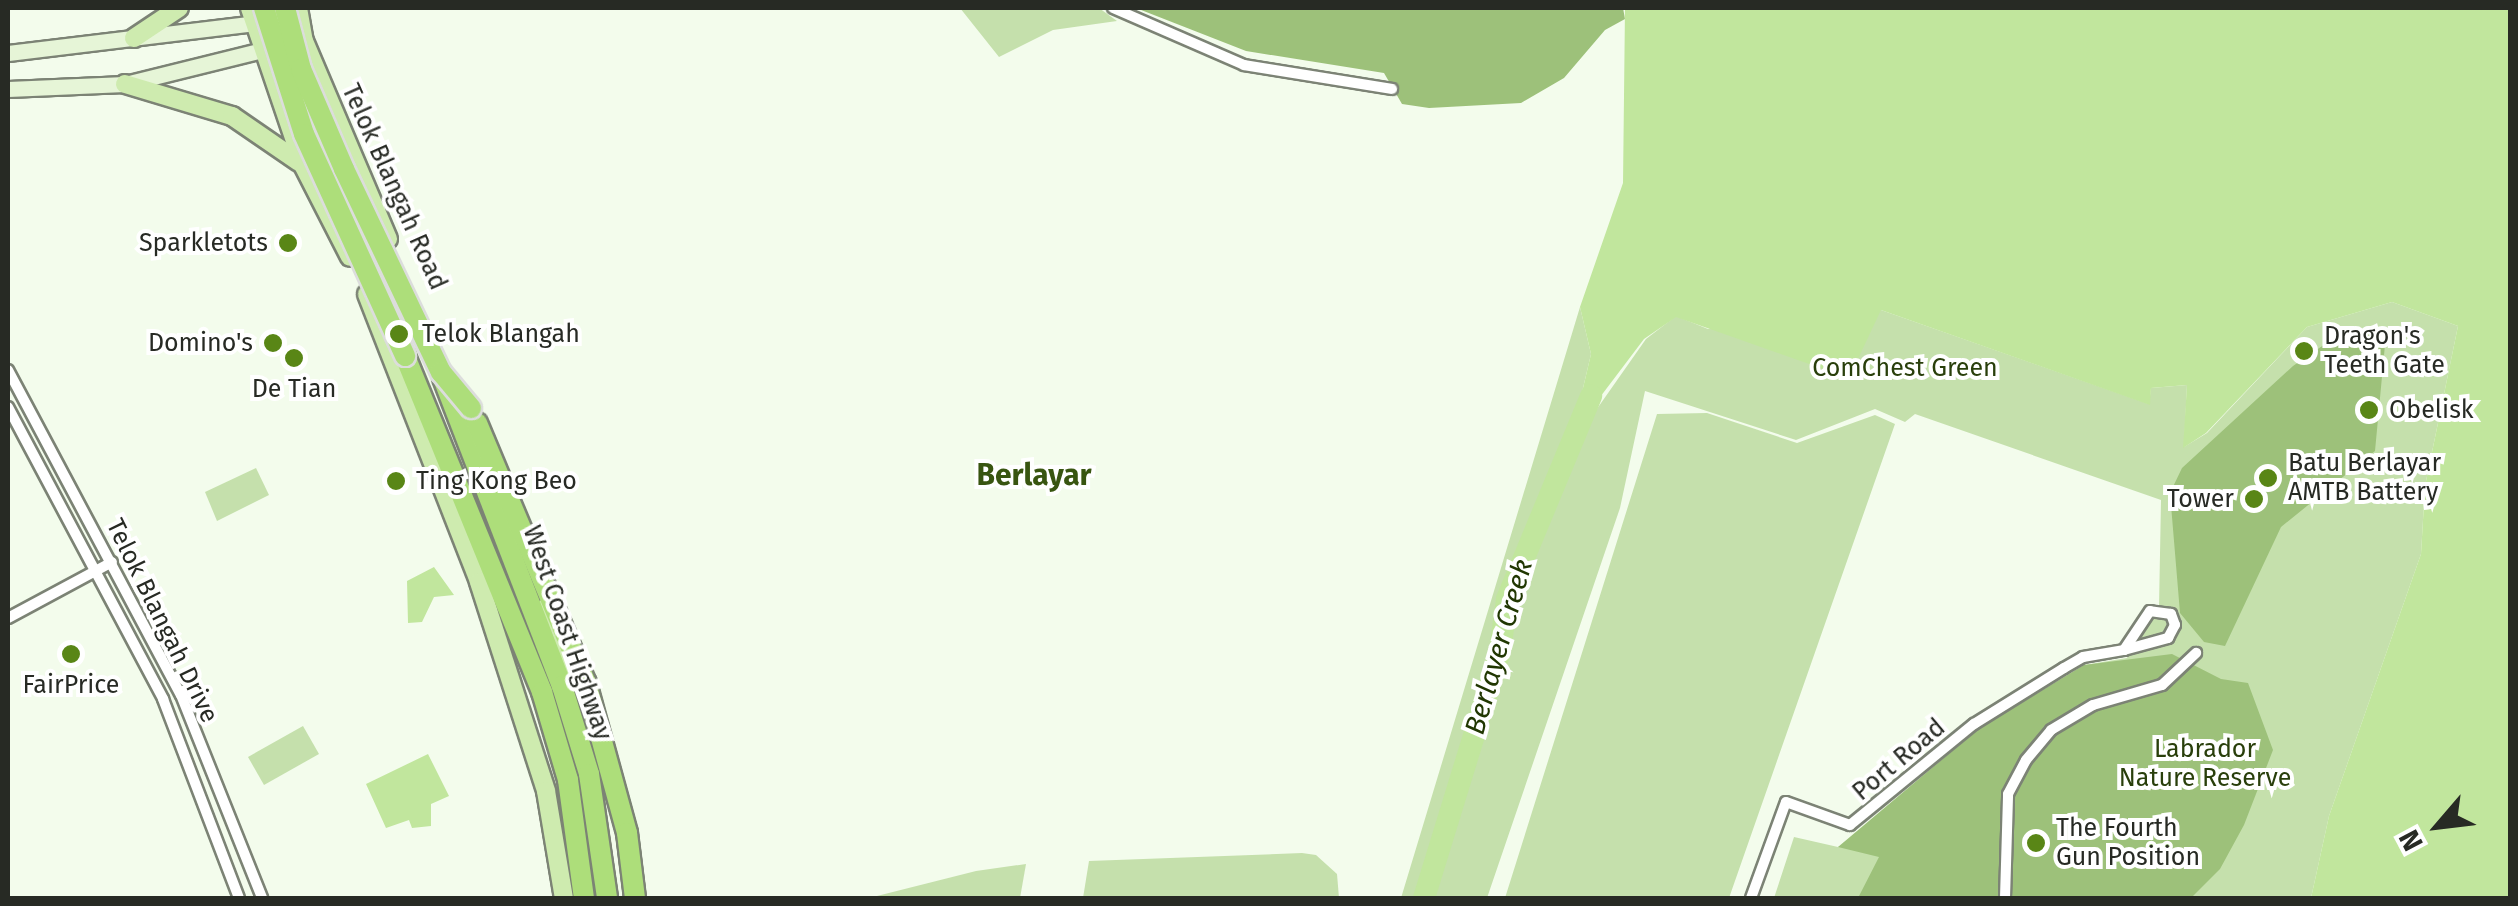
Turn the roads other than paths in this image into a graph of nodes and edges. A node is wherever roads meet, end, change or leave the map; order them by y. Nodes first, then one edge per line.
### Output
1 (179, 8) edge
2 (1113, 8) edge
3 (294, 12) edge
4 (256, 13) edge
5 (134, 38) junction
6 (304, 41) junction
7 (262, 50) junction
8 (8, 53) edge
9 (126, 84) junction
10 (1392, 88) dead end
11 (8, 89) edge
12 (303, 165) junction
13 (390, 244) junction
14 (356, 270) junction
15 (8, 370) edge
16 (441, 372) junction
17 (8, 407) edge
18 (112, 562) junction
19 (96, 571) junction
20 (8, 618) edge
21 (2142, 624) junction
22 (2159, 642) junction
23 (2124, 650) junction
24 (2196, 653) dead end
25 (239, 898) edge
26 (262, 898) edge
27 (564, 898) edge
28 (584, 898) edge
29 (610, 898) edge
30 (635, 898) edge
31 (1751, 898) edge
32 (2006, 898) edge

1 - 5 main road
2 - 10 street
3 - 4 main road
3 - 6 main road, Telok Blangah Road
3 - 16 highway, West Coast Highway, bridge
4 - 5 main road
4 - 7 main road
4 - 28 highway, West Coast Highway, bridge
5 - 8 main road
6 - 7 main road
6 - 13 main road, Telok Blangah Road
7 - 9 main road
7 - 12 main road
9 - 11 main road
9 - 12 main road
12 - 14 main road
13 - 14 main road
13 - 29 main road, Telok Blangah Road
14 - 27 main road
15 - 18 street, Telok Blangah Drive
16 - 29 highway, West Coast Highway
16 - 30 highway, bridge
17 - 19 street, Telok Blangah Drive
18 - 19 street
18 - 26 street, Telok Blangah Drive
19 - 20 street
19 - 25 street, Telok Blangah Drive
21 - 22 street
21 - 22 street
21 - 23 street
22 - 23 street, Port Road
23 - 31 street, Port Road
24 - 32 street

